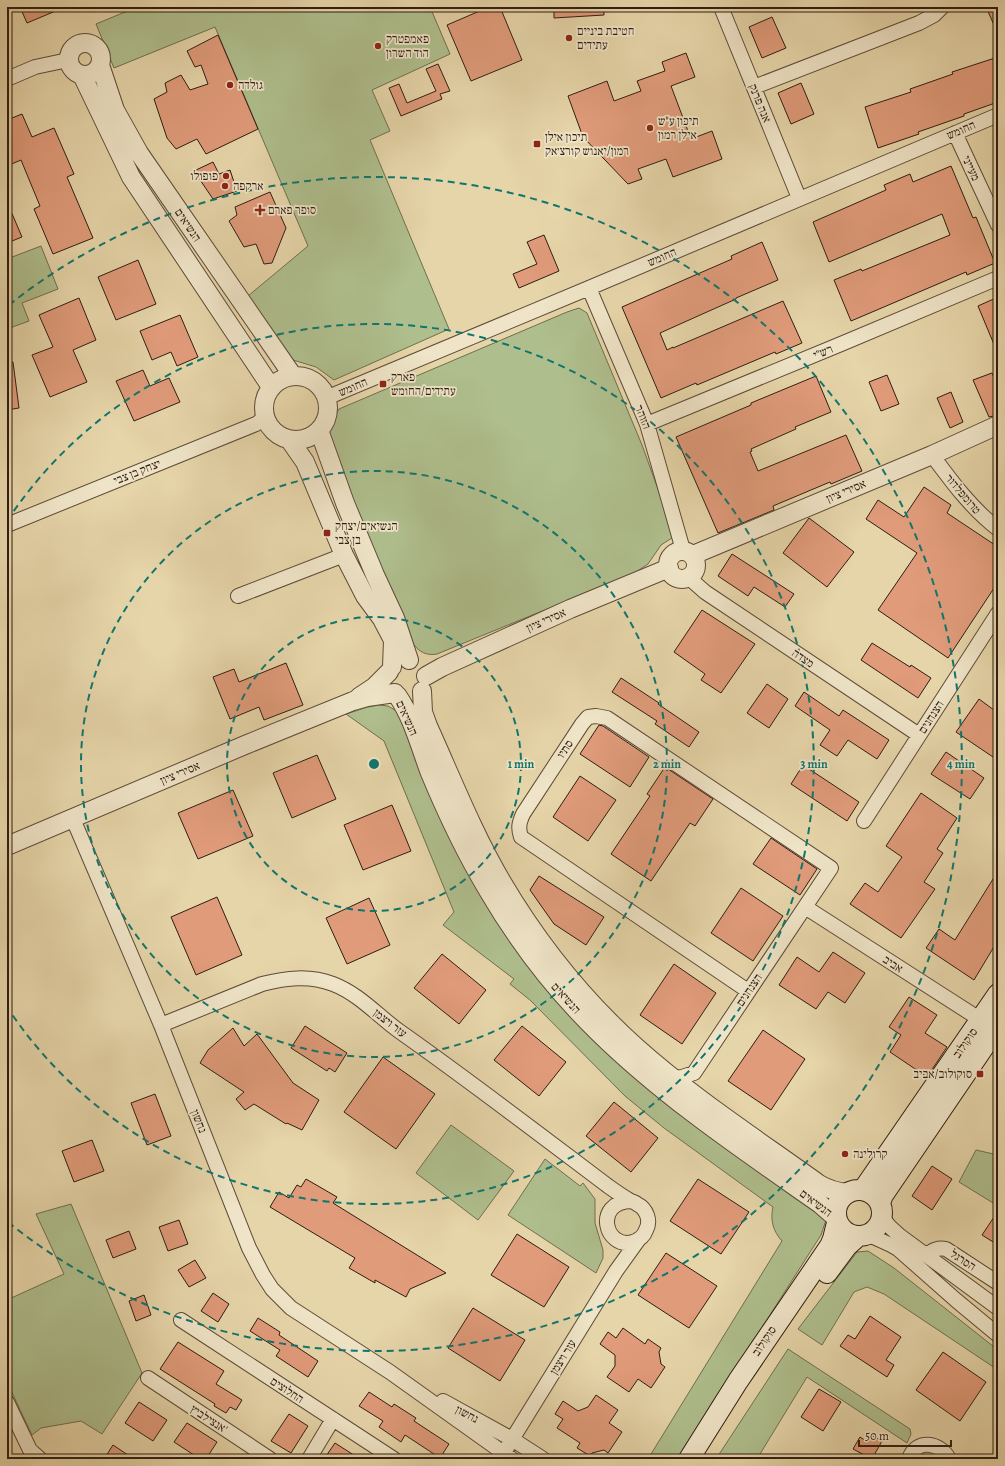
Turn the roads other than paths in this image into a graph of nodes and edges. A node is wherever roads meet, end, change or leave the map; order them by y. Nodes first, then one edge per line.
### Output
1 (721, 7) edge
2 (942, 7) edge
3 (68, 60) junction
4 (100, 65) junction
5 (82, 75) junction
6 (7, 79) edge
7 (754, 87) junction
8 (998, 115) edge
9 (955, 133) junction
10 (799, 198) junction
11 (998, 226) edge
12 (998, 278) edge
13 (589, 288) junction
14 (293, 376) junction
15 (271, 387) junction
16 (326, 398) junction
17 (266, 418) junction
18 (647, 424) junction
19 (998, 425) edge
20 (319, 430) junction
21 (289, 439) junction
22 (932, 455) junction
23 (7, 525) edge
24 (998, 529) edge
25 (688, 553) junction
26 (344, 555) junction
27 (669, 568) junction
28 (688, 577) junction
29 (238, 596) dead end
30 (998, 613) edge
31 (409, 660) junction
32 (390, 670) junction
33 (424, 683) junction
34 (396, 694) junction
35 (353, 701) junction
36 (919, 735) junction
37 (73, 819) junction
38 (864, 821) dead end
39 (7, 846) edge
40 (831, 868) joint
41 (805, 907) junction
42 (748, 991) junction
43 (998, 994) edge
44 (161, 1025) junction
45 (992, 1032) edge
46 (694, 1073) junction
47 (673, 1078) junction
48 (698, 1097) junction
49 (591, 1173) junction
50 (855, 1192) junction
51 (630, 1201) junction
52 (881, 1210) junction
53 (610, 1211) junction
54 (837, 1220) junction
55 (863, 1236) junction
56 (614, 1238) junction
57 (639, 1239) junction
58 (926, 1256) junction
59 (614, 1274) junction
60 (998, 1283) edge
61 (998, 1308) edge
62 (181, 1320) dead end
63 (998, 1335) edge
64 (390, 1372) junction
65 (148, 1378) dead end
66 (7, 1402) edge
67 (333, 1419) junction
68 (512, 1438) junction
69 (505, 1457) edge
70 (949, 1458) edge
71 (40, 1459) edge
72 (270, 1459) edge
73 (309, 1459) edge
74 (394, 1459) edge
75 (543, 1459) edge
76 (689, 1459) edge
77 (702, 1459) edge
78 (909, 1459) edge

1 - 7 street, אנה פרנק
2 - 7 street
3 - 4 street
3 - 5 street
3 - 6 street
4 - 5 street
4 - 14 street, הנשיאים
5 - 15 street, הנשיאים
7 - 10 street, אנה פרנק
8 - 9 street, החומש
9 - 10 street, החומש
9 - 11 street, מעייני
10 - 13 street, החומש
12 - 18 street, רש"י
13 - 16 street, החומש
13 - 18 street, הזוהר
14 - 15 street
14 - 16 street
15 - 17 street
16 - 20 street
17 - 21 street
17 - 23 street, יצחק בן צבי
18 - 25 street, הזוהר
19 - 22 street, אסירי ציון
20 - 21 street
20 - 31 street
21 - 26 street
22 - 24 street, טרומפלדור
22 - 25 street, אסירי ציון
25 - 27 street
25 - 28 street
26 - 29 street
26 - 32 street
27 - 28 street
27 - 33 street, אסירי ציון
28 - 36 street, מצדה
30 - 36 street, הצנחנים
31 - 32 street
31 - 33 street
32 - 34 street
32 - 35 street, אסירי ציון
33 - 34 street
33 - 47 street, הנשיאים
34 - 35 street, אסירי ציון
34 - 54 street, הנשיאים
35 - 37 street, אסירי ציון
36 - 38 street, הצנחנים
37 - 39 street, אסירי ציון
37 - 44 street, נחשון
40 - 41 street, הצנחנים
40 - 42 street, סתיו
41 - 42 street, הצנחנים
41 - 45 street, אביב
42 - 46 street, הצנחנים
43 - 45 main road, סוקולוב
44 - 49 street, עזר ויצמן
44 - 64 street, נחשון
45 - 50 main road, סוקולוב
45 - 52 main road, סוקולוב
46 - 47 street
46 - 48 street
47 - 48 street, הנשיאים
48 - 50 street, הנשיאים
49 - 51 street, עזר ויצמן
49 - 53 street, עזר ויצמן
50 - 52 main road
50 - 54 main road
51 - 53 street
51 - 57 street
52 - 55 main road
52 - 58 street
53 - 56 street
54 - 55 main road
54 - 76 main road, סוקולוב
55 - 63 street
55 - 77 main road, סוקולוב
56 - 57 street
56 - 59 street, עזר ויצמן
57 - 59 street, עזר ויצמן
58 - 60 street, הסרגל
58 - 61 street
59 - 68 street, עזר ויצמן
62 - 67 street, החלוצים
64 - 68 street, נחשון
64 - 69 street, נחשון
65 - 72 street, אנצילביץ'
66 - 71 street
67 - 73 street
67 - 74 street, החלוצים
68 - 69 street, עזר ויצמן
68 - 75 street, נחשון
70 - 78 street

